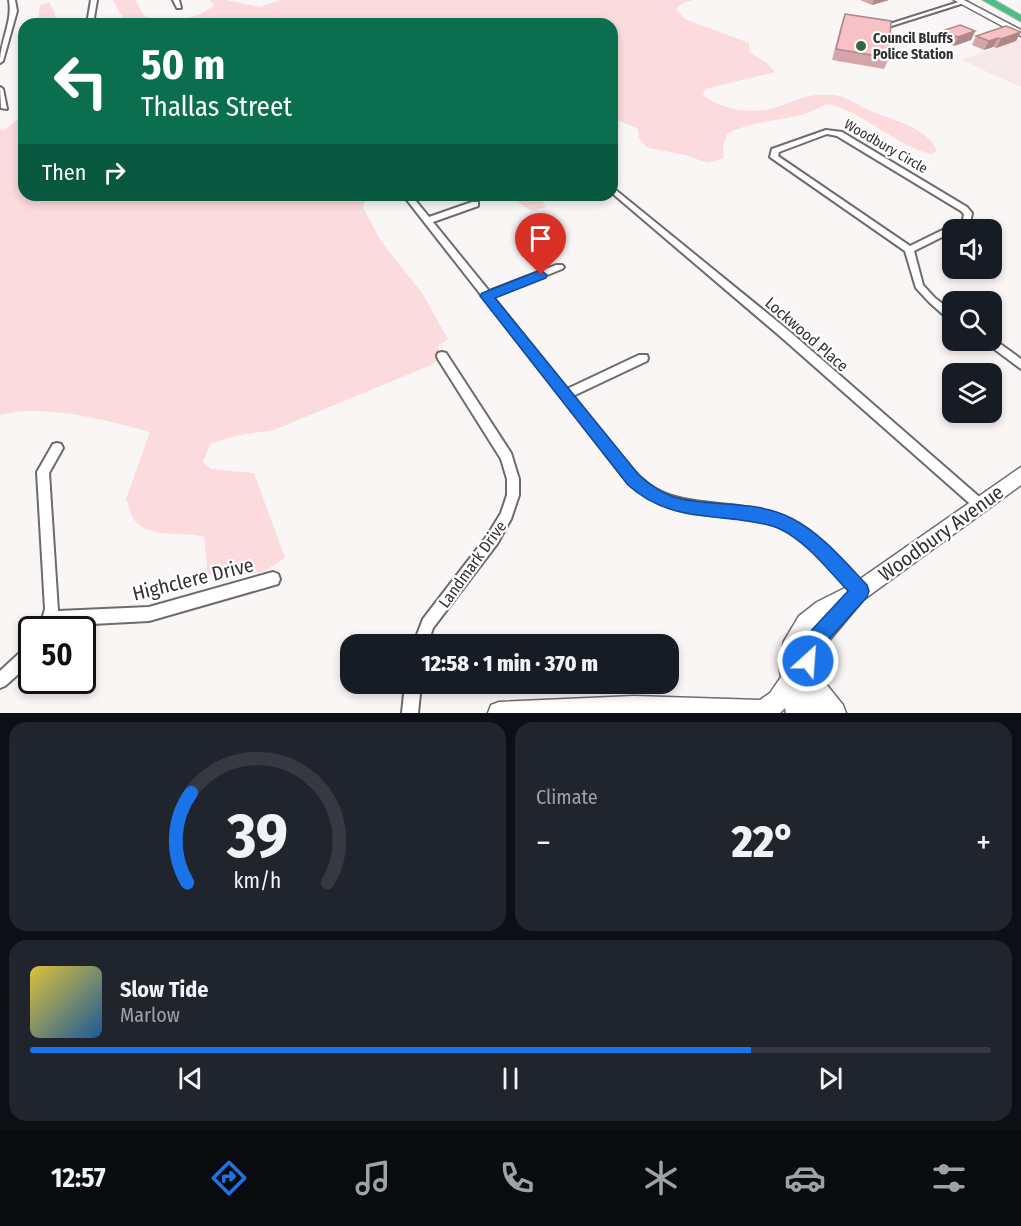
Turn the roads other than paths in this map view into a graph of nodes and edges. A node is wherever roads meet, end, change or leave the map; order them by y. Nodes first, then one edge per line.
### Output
1 (12, 0) edge
2 (94, 0) edge
3 (987, 0) edge
4 (1004, 0) edge
5 (961, 1) edge
6 (1021, 10) edge
7 (91, 18) edge
8 (1021, 19) edge
9 (883, 27) edge
10 (1021, 33) edge
11 (0, 61) edge
12 (0, 89) edge
13 (5, 108) dead end
14 (618, 194) edge
15 (412, 201) edge
16 (475, 204) dead end
17 (428, 221) junction
18 (909, 250) junction
19 (559, 267) dead end
20 (487, 296) junction
21 (942, 308) edge
22 (1002, 351) edge
23 (442, 356) dead end
24 (643, 358) dead end
25 (1021, 365) edge
26 (565, 395) junction
27 (57, 448) dead end
28 (1021, 475) edge
29 (980, 505) junction
30 (273, 579) dead end
31 (860, 591) junction
32 (50, 616) edge
33 (96, 620) edge
34 (424, 634) edge
35 (18, 664) edge
36 (799, 676) junction
37 (0, 681) edge
38 (412, 694) edge
39 (763, 712) edge
40 (410, 713) edge
41 (499, 713) edge
42 (797, 713) edge
43 (814, 713) edge
44 (835, 713) edge

1 - 11 street
2 - 7 street
3 - 8 highway
4 - 6 highway
5 - 9 street
5 - 10 main road
12 - 13 street
14 - 29 street, Lockwood Place
15 - 17 street
16 - 17 street
17 - 20 street
18 - 18 street, Woodbury Circle
18 - 21 street
19 - 20 street
20 - 26 street
22 - 25 street
23 - 34 street, Landmark Drive
24 - 26 street
26 - 31 street
27 - 32 street
28 - 29 main road, Woodbury Avenue
29 - 31 main road, Woodbury Avenue
30 - 33 street, Highclere Drive
31 - 36 main road, Woodbury Avenue
35 - 37 street
36 - 39 main road
36 - 42 main road, Woodbury Avenue
36 - 43 main road, Woodbury Avenue
36 - 44 main road
38 - 40 street
39 - 41 main road

